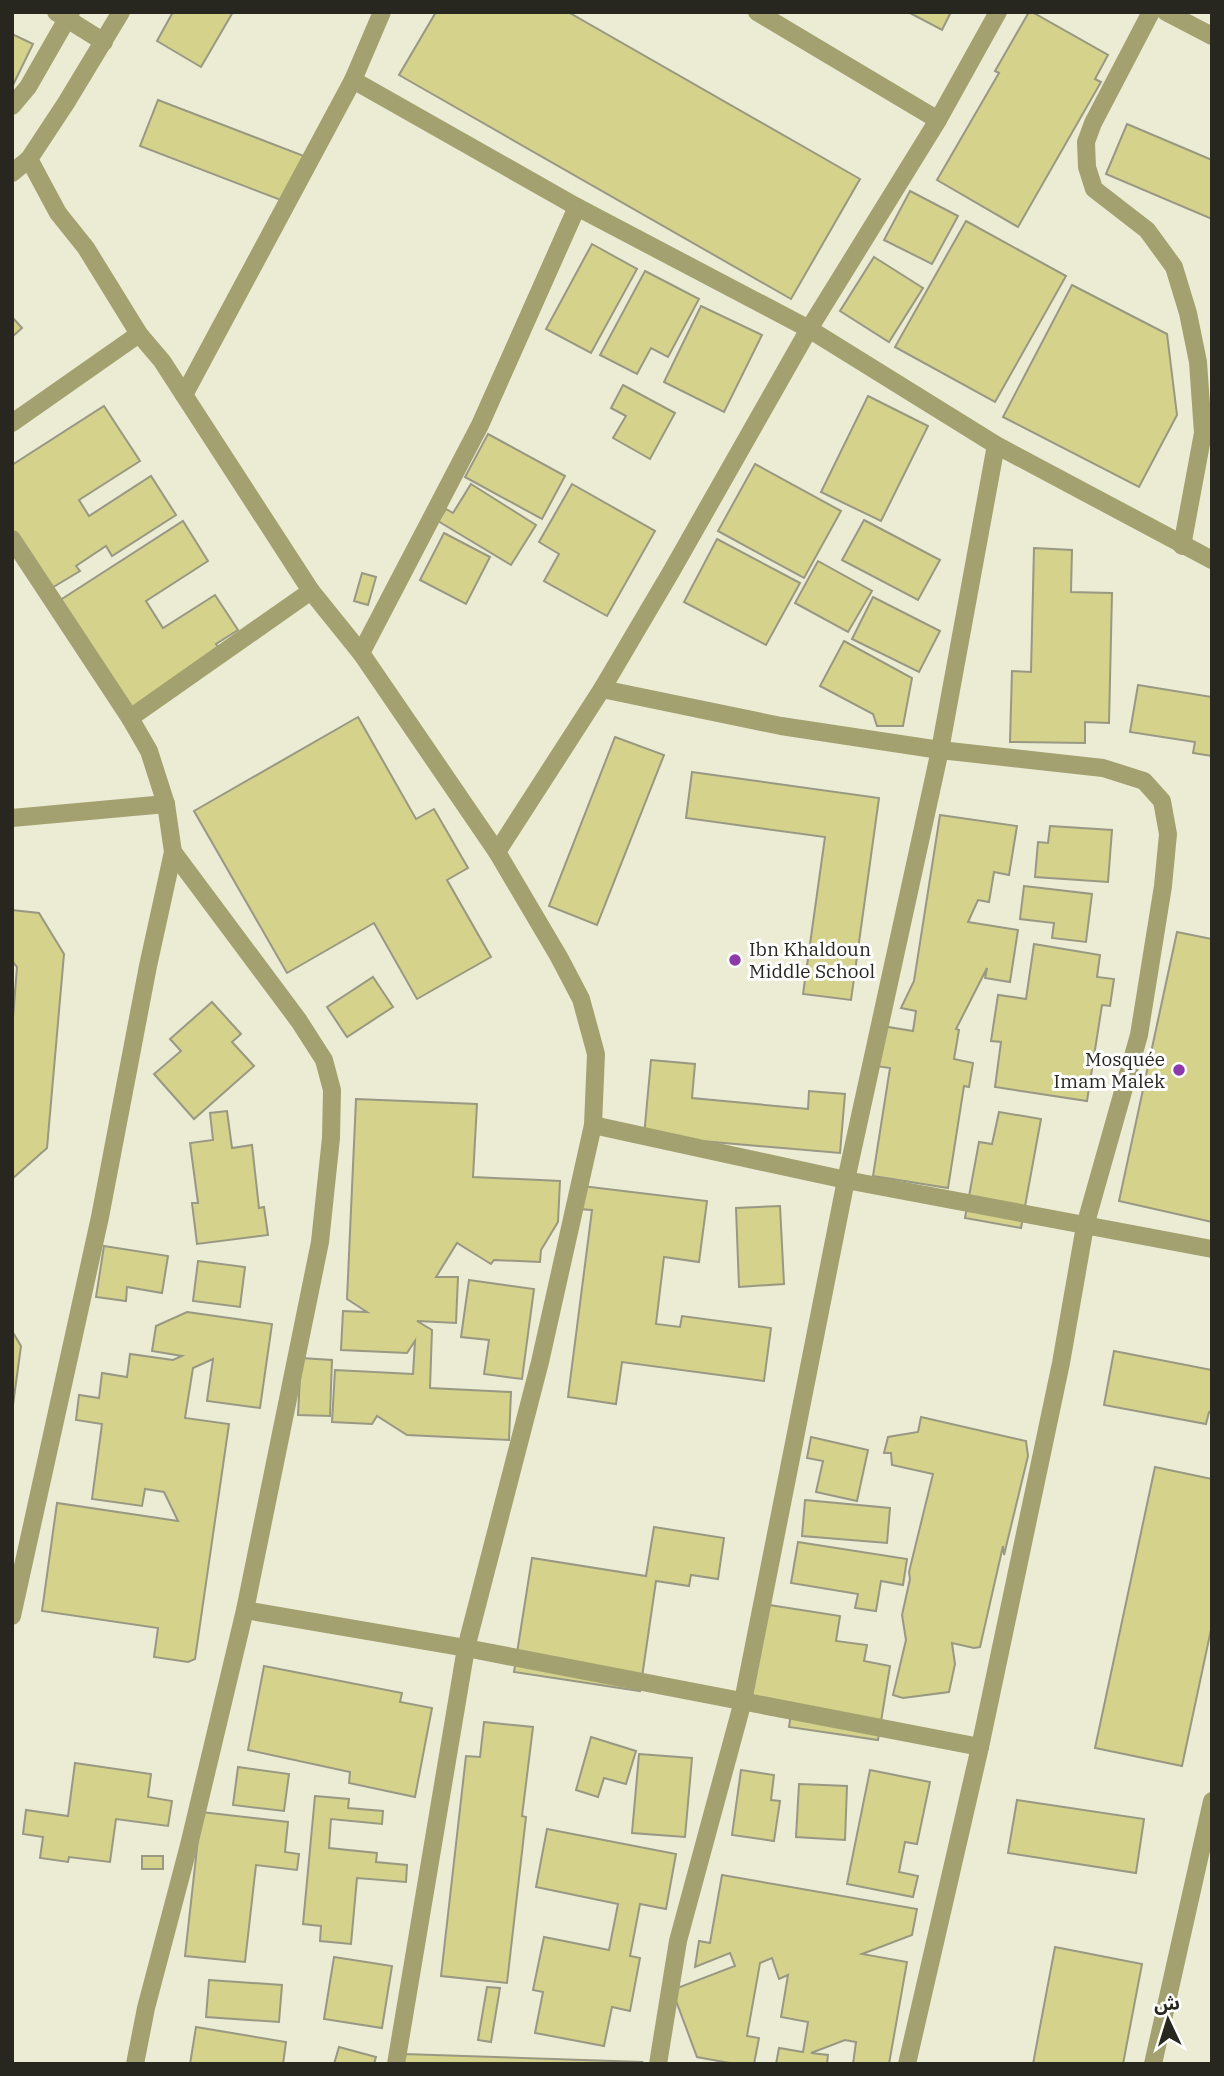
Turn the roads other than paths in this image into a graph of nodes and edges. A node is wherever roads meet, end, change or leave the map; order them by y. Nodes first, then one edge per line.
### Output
1 (121, 12) edge
2 (382, 12) edge
3 (757, 12) edge
4 (998, 12) edge
5 (1151, 12) edge
6 (1166, 12) edge
7 (65, 14) edge
8 (1212, 36) edge
9 (104, 42) junction
10 (353, 80) junction
11 (12, 106) edge
12 (938, 120) junction
13 (29, 159) junction
14 (12, 173) edge
15 (577, 207) junction
16 (808, 329) junction
17 (139, 334) junction
18 (184, 396) junction
19 (12, 423) edge
20 (996, 445) junction
21 (12, 539) edge
22 (1182, 546) junction
23 (1212, 560) edge
24 (311, 591) junction
25 (361, 653) junction
26 (602, 689) junction
27 (130, 718) junction
28 (940, 750) junction
29 (166, 804) junction
30 (12, 818) edge
31 (173, 852) junction
32 (497, 852) junction
33 (593, 1125) junction
34 (846, 1180) junction
35 (1085, 1226) junction
36 (1212, 1249) edge
37 (14, 1597) edge
38 (245, 1610) junction
39 (12, 1616) edge
40 (466, 1648) junction
41 (743, 1701) junction
42 (980, 1747) junction
43 (1212, 1801) edge
44 (135, 2064) edge
45 (396, 2064) edge
46 (657, 2064) edge
47 (907, 2064) edge
48 (1153, 2064) edge

1 - 9 street
2 - 10 street
3 - 12 street
4 - 12 street
5 - 22 street
6 - 8 street
7 - 9 street
7 - 11 street
9 - 13 street
10 - 15 street
10 - 18 street
12 - 16 street
13 - 14 street
13 - 17 street
15 - 16 street
15 - 25 street
16 - 20 street
16 - 26 street
17 - 18 street
17 - 19 street
18 - 24 street
20 - 22 street
20 - 28 street
21 - 27 street
22 - 23 street
24 - 25 street
24 - 27 street
25 - 32 street
26 - 28 street
26 - 32 street
27 - 29 street
28 - 34 street
28 - 35 street
29 - 30 street
29 - 31 street
31 - 37 street
31 - 38 street
32 - 33 street
33 - 34 street
33 - 40 street
34 - 35 street
34 - 41 street
35 - 36 street
35 - 42 street
37 - 39 street
38 - 40 street
38 - 44 street
40 - 41 street
40 - 45 street
41 - 42 street
41 - 46 street
42 - 47 street
43 - 48 street

